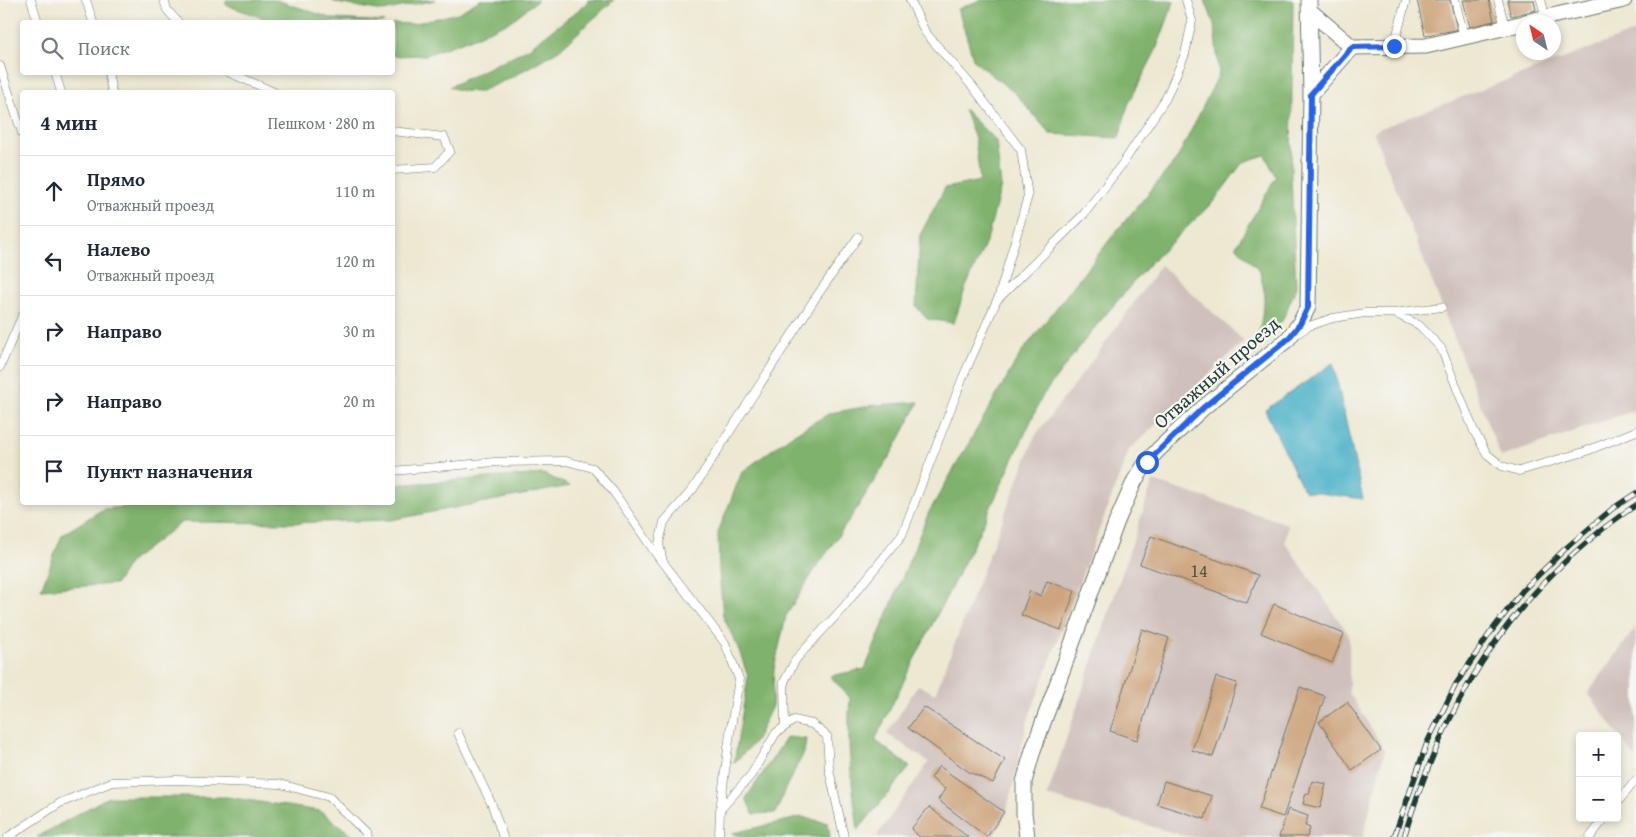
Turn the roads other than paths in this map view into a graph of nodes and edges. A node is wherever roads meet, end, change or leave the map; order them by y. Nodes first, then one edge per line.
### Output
1 (31, 0) edge
2 (86, 0) edge
3 (164, 0) edge
4 (910, 0) edge
5 (1186, 0) edge
6 (1406, 0) edge
7 (1455, 0) edge
8 (1498, 0) edge
9 (1541, 0) edge
10 (1624, 0) edge
11 (1583, 4) edge
12 (1310, 5) edge
13 (1545, 15) edge
14 (1554, 15) edge
15 (37, 20) edge
16 (92, 20) edge
17 (176, 20) edge
18 (1516, 25) edge
19 (1504, 27) junction
20 (1464, 37) junction
21 (1394, 46) junction
22 (1352, 47) junction
23 (0, 66) edge
24 (56, 75) edge
25 (109, 75) edge
26 (235, 75) edge
27 (60, 90) edge
28 (112, 90) edge
29 (269, 90) edge
30 (1311, 94) junction
31 (20, 127) edge
32 (395, 132) edge
33 (395, 170) edge
34 (858, 237) dead end
35 (997, 300) junction
36 (1442, 307) dead end
37 (1394, 313) junction
38 (20, 321) edge
39 (1288, 339) junction
40 (0, 367) edge
41 (1636, 431) edge
42 (395, 471) edge
43 (662, 562) junction
44 (785, 726) junction
45 (458, 733) dead end
46 (1636, 780) edge
47 (1621, 798) edge
48 (720, 810) junction
49 (1602, 822) edge
50 (8, 837) edge
51 (367, 837) edge
52 (504, 837) edge
53 (719, 837) edge
54 (844, 837) edge
55 (1027, 837) edge
56 (1590, 837) edge

1 - 15 lane
2 - 16 lane
3 - 17 lane
4 - 35 lane
5 - 35 lane
6 - 21 lane
7 - 20 lane
8 - 19 lane
9 - 13 lane
10 - 11 street
11 - 14 street
12 - 22 street
12 - 30 street, Отважный проезд
18 - 19 street
19 - 20 street
20 - 21 street
21 - 22 street
22 - 30 street
23 - 31 lane
24 - 27 lane
25 - 28 lane
26 - 29 lane
30 - 39 street, Отважный проезд
32 - 33 lane
34 - 43 lane
35 - 44 lane
36 - 37 lane
37 - 39 lane
37 - 41 lane
38 - 40 lane
39 - 55 street, Отважный проезд
42 - 43 lane
43 - 48 lane
44 - 48 lane
44 - 54 lane
45 - 52 lane
46 - 47 lane
48 - 53 lane
49 - 56 lane
50 - 51 lane

